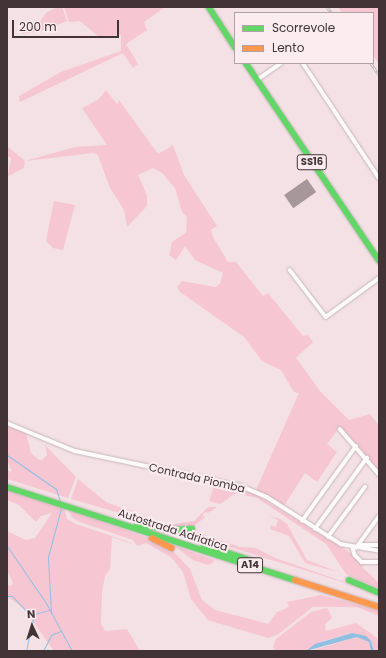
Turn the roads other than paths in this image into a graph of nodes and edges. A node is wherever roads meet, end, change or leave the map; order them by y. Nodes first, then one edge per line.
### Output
1 (209, 7) edge
2 (234, 45) edge
3 (247, 64) edge
4 (280, 64) edge
5 (304, 64) edge
6 (257, 80) junction
7 (379, 178) edge
8 (379, 260) edge
9 (290, 270) dead end
10 (379, 278) edge
11 (7, 423) edge
12 (340, 429) dead end
13 (356, 446) junction
14 (367, 458) junction
15 (379, 474) edge
16 (8, 484) edge
17 (365, 487) dead end
18 (379, 516) edge
19 (302, 520) junction
20 (121, 524) junction
21 (136, 524) junction
22 (192, 529) dead end
23 (315, 529) junction
24 (328, 538) junction
25 (379, 541) edge
26 (378, 545) edge
27 (356, 547) junction
28 (172, 548) dead end
29 (379, 551) edge
30 (379, 562) edge
31 (348, 580) dead end
32 (379, 593) edge
33 (326, 594) dead end
34 (379, 602) edge
35 (379, 607) edge

1 - 2 main road
3 - 6 main road, SS16
4 - 6 street
5 - 7 street
6 - 8 main road, SS16
9 - 10 street
11 - 19 street, Contrada Piomba
12 - 13 street
13 - 14 street
13 - 19 street
14 - 15 street
14 - 23 street
16 - 20 main road, Autostrada Adriatica / A14
16 - 21 main road, Autostrada Adriatica / A14
17 - 24 street
18 - 27 street
19 - 23 street, Contrada Piomba
20 - 28 main road
20 - 35 main road, Autostrada Adriatica / A14
21 - 22 main road
21 - 34 main road, Autostrada Adriatica / A14
23 - 24 street, Contrada Piomba
24 - 27 street, Contrada Piomba
25 - 26 street
26 - 27 street
27 - 29 street, Contrada Piomba
27 - 30 street
31 - 32 main road
33 - 35 main road

